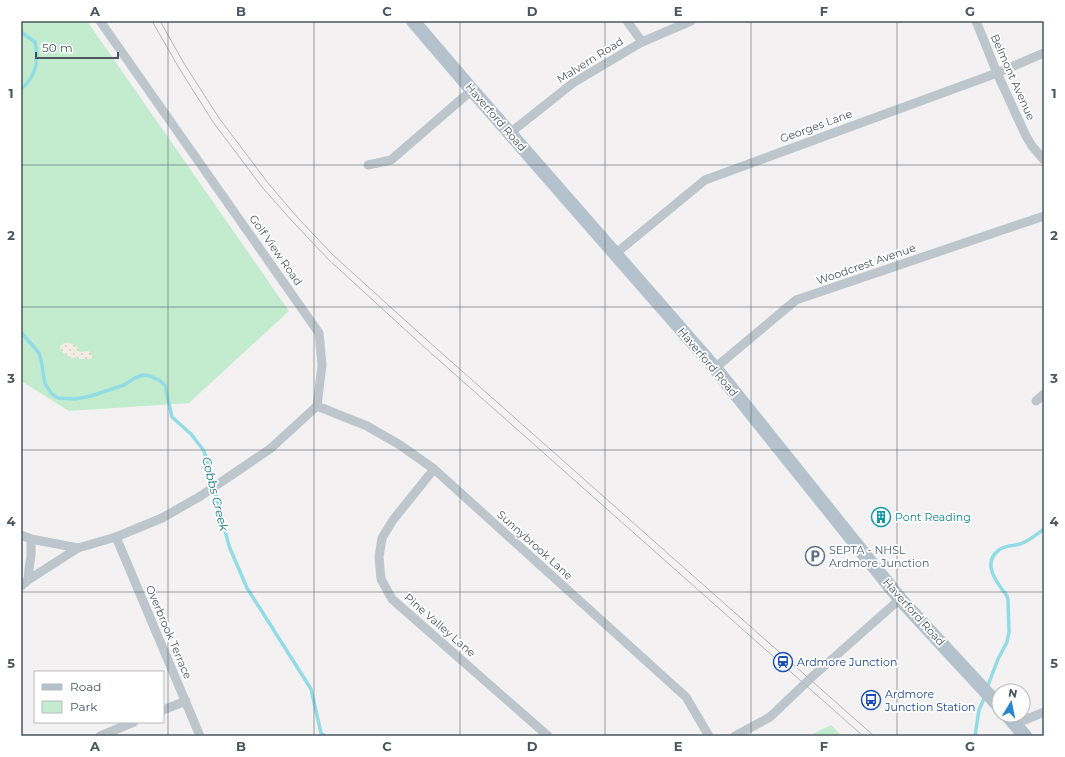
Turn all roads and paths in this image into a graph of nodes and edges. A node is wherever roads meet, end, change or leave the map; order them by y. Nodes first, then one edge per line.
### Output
1 (100, 21) edge
2 (413, 21) edge
3 (627, 21) edge
4 (691, 21) edge
5 (976, 21) edge
6 (642, 42) junction
7 (1044, 53) edge
8 (997, 73) junction
9 (472, 90) junction
10 (510, 133) junction
11 (1044, 160) edge
12 (368, 165) dead end
13 (1044, 216) edge
14 (615, 254) junction
15 (715, 368) junction
16 (1044, 394) edge
17 (1036, 401) dead end
18 (317, 406) junction
19 (434, 469) junction
20 (21, 535) edge
21 (116, 537) junction
22 (31, 540) junction
23 (78, 548) junction
24 (28, 580) junction
25 (21, 586) edge
26 (900, 599) junction
27 (991, 697) edge
28 (186, 701) junction
29 (164, 710) edge
30 (1044, 712) edge
31 (1031, 715) edge
32 (132, 723) edge
33 (1014, 723) edge
34 (100, 736) edge
35 (200, 736) edge
36 (548, 736) edge
37 (709, 736) edge
38 (735, 736) edge
39 (1025, 736) edge

1 - 18 street, Golf View Road
2 - 9 main road, Haverford Road
3 - 6 street
4 - 6 street, Malvern Road
5 - 8 street, Belmont Avenue
6 - 10 street, Malvern Road
7 - 8 street, Georges Lane
8 - 11 street, Belmont Avenue
8 - 14 street, Georges Lane
9 - 10 main road, Haverford Road
9 - 12 street
10 - 14 main road, Haverford Road
13 - 15 street, Woodcrest Avenue
14 - 15 main road, Haverford Road
15 - 26 main road, Haverford Road
16 - 17 street
18 - 19 street, Sunnybrook Lane
18 - 21 street
19 - 36 street, Pine Valley Lane
19 - 37 street, Sunnybrook Lane
20 - 22 street
21 - 23 street
21 - 28 street, Overbrook Terrace
22 - 23 street
22 - 24 street
23 - 24 street
24 - 25 street
26 - 27 main road, Haverford Road
26 - 38 street
28 - 29 street
28 - 35 street, Overbrook Terrace
30 - 31 street
32 - 34 street
33 - 39 main road

